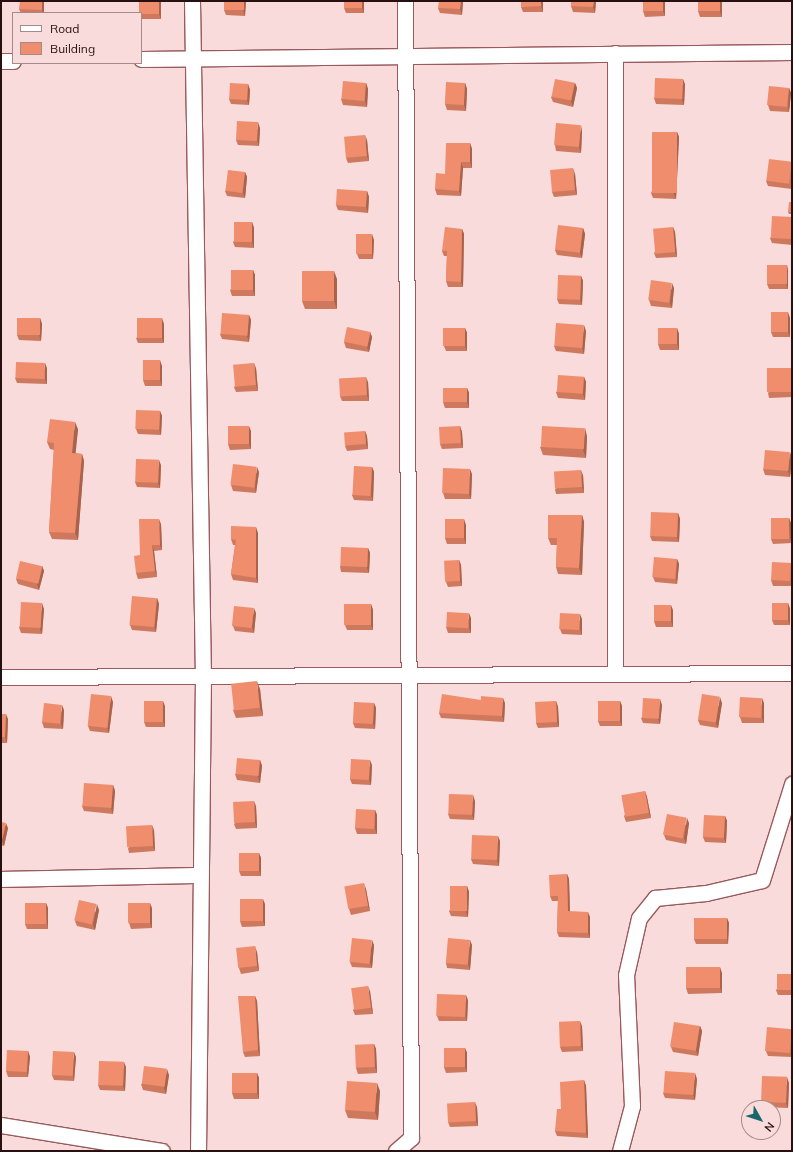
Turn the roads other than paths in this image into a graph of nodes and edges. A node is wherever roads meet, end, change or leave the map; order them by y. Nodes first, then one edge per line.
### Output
1 (192, 1) edge
2 (405, 1) edge
3 (792, 52) edge
4 (615, 53) junction
5 (406, 56) junction
6 (192, 58) junction
7 (142, 59) edge
8 (1, 61) edge
9 (12, 61) edge
10 (792, 673) edge
11 (616, 674) junction
12 (409, 675) junction
13 (202, 676) junction
14 (1, 677) edge
15 (792, 784) edge
16 (200, 875) junction
17 (1, 879) edge
18 (1, 1125) edge
19 (162, 1151) edge
20 (198, 1151) edge
21 (396, 1151) edge
22 (620, 1151) edge

1 - 6 street
2 - 5 street
3 - 4 street
4 - 5 street
4 - 11 street
5 - 6 street
5 - 12 street
6 - 7 street
6 - 13 street
8 - 9 street
10 - 11 street
11 - 12 street
12 - 13 street
12 - 21 street
13 - 14 street
13 - 16 street
15 - 22 street
16 - 17 street
16 - 20 street
18 - 19 street

